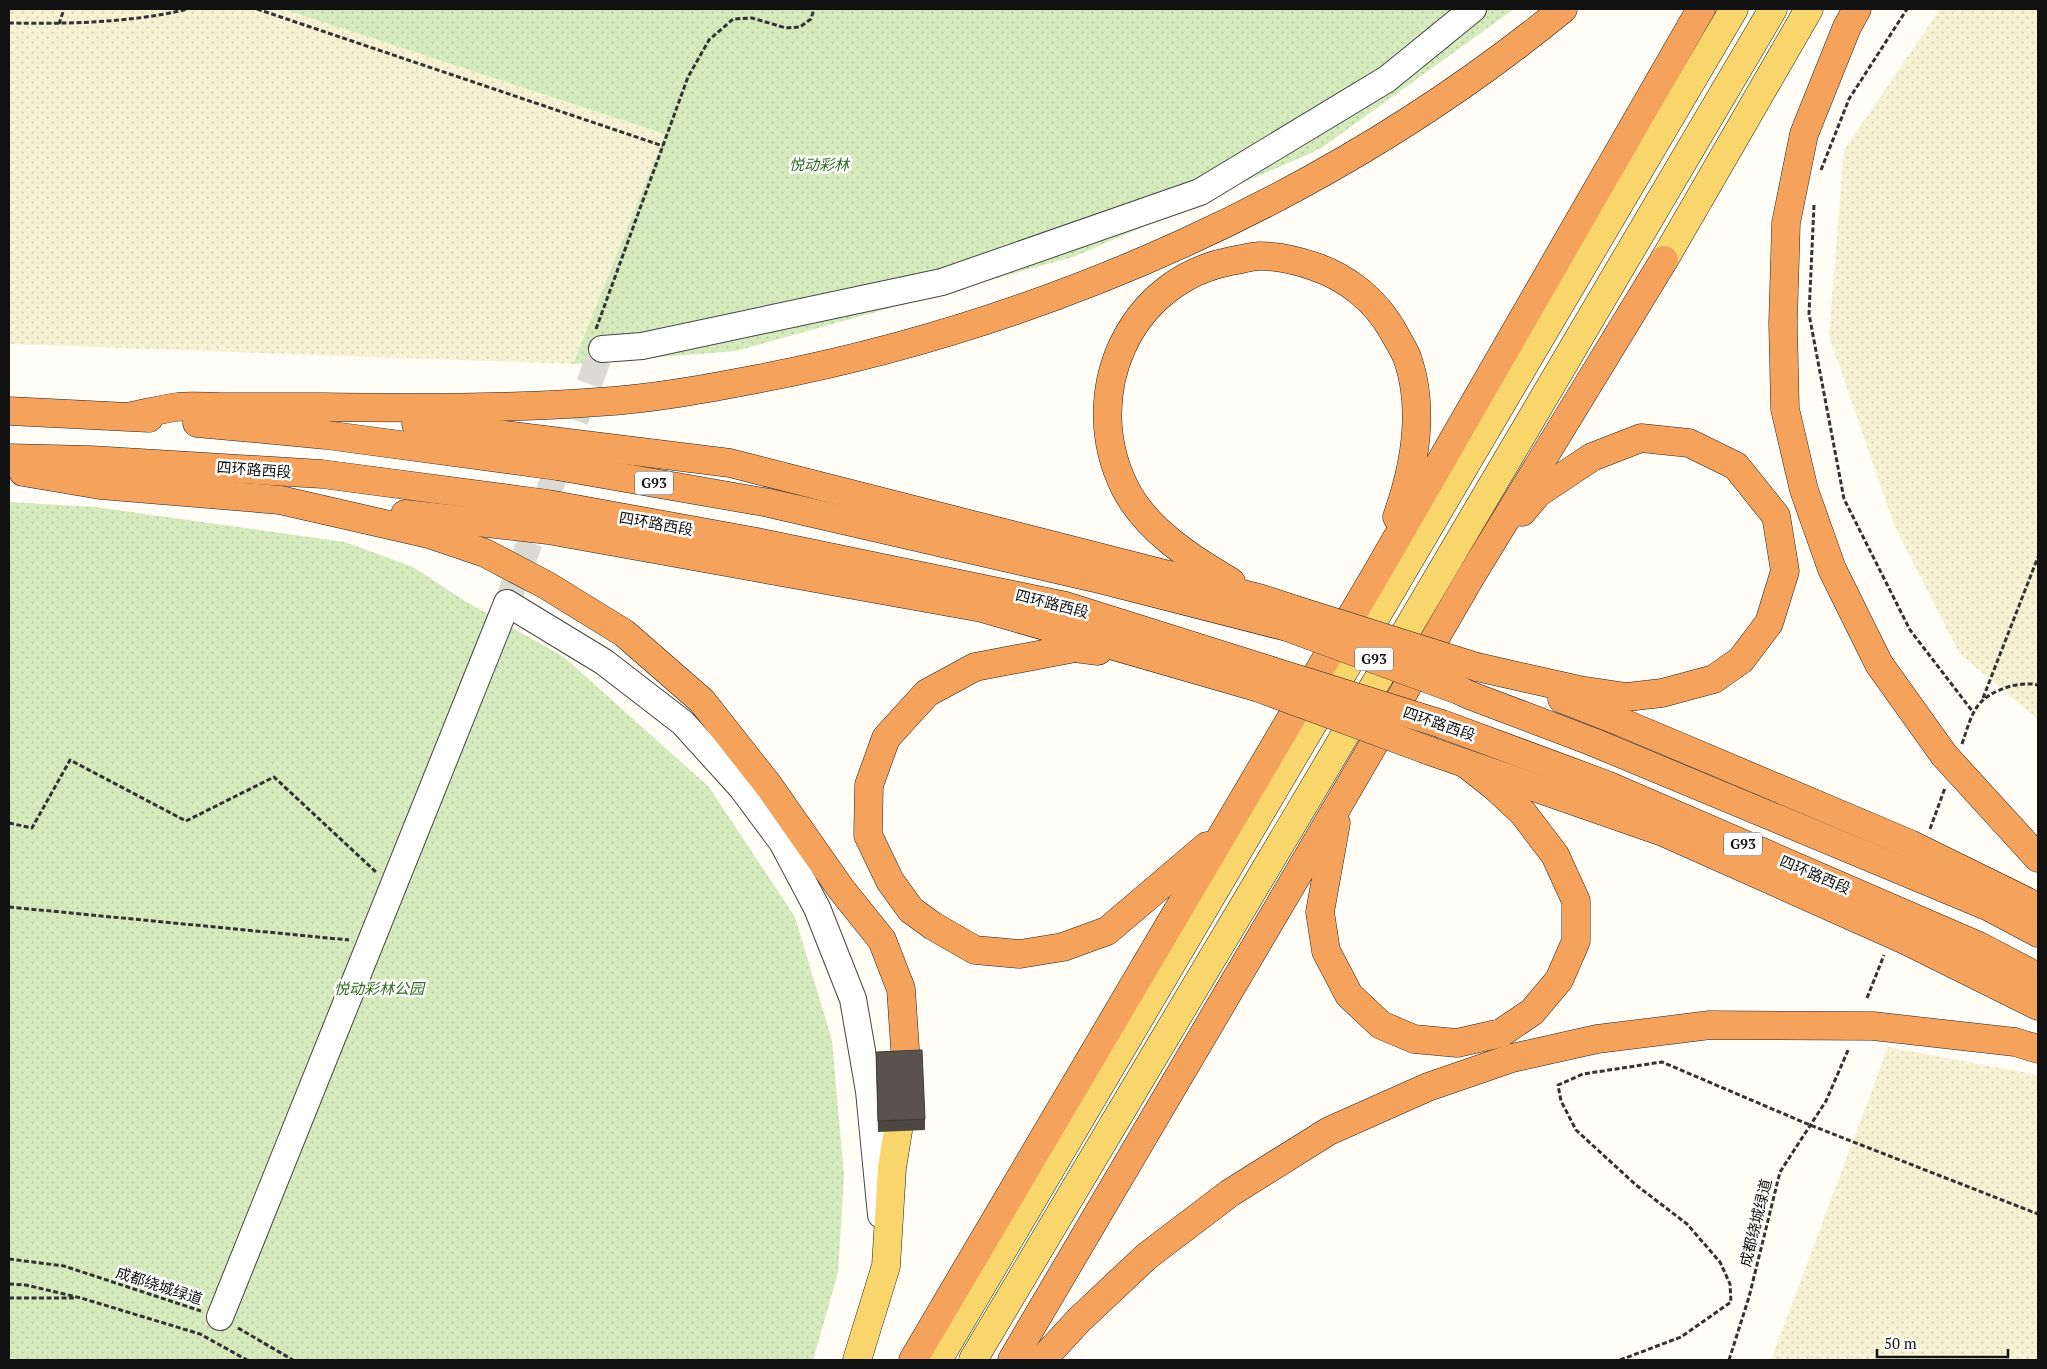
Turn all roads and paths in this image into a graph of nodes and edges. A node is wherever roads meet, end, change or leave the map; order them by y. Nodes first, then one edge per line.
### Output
1 (64, 9) edge
2 (188, 9) edge
3 (256, 9) edge
4 (814, 9) edge
5 (1473, 9) edge
6 (1563, 9) edge
7 (1702, 9) edge
8 (1734, 9) edge
9 (1773, 9) edge
10 (1809, 9) edge
11 (1857, 9) edge
12 (1907, 9) edge
13 (9, 23) edge
14 (59, 24) junction
15 (663, 146) junction
16 (1818, 177) dead end
17 (1814, 196) dead end
18 (1664, 260) joint
19 (602, 349) joint
20 (256, 407) junction
21 (9, 411) edge
22 (132, 416) junction
23 (9, 458) edge
24 (9, 470) edge
25 (280, 500) junction
26 (2038, 557) edge
27 (1379, 569) junction
28 (1470, 578) junction
29 (1258, 598) junction
30 (1290, 618) junction
31 (1167, 661) junction
32 (1477, 667) junction
33 (1263, 679) junction
34 (2038, 685) edge
35 (1983, 698) junction
36 (1973, 712) junction
37 (1961, 746) dead end
38 (1466, 764) junction
39 (1946, 788) dead end
40 (1342, 799) junction
41 (9, 823) edge
42 (1223, 832) junction
43 (1927, 838) dead end
44 (2038, 858) edge
45 (392, 888) junction
46 (9, 907) edge
47 (2038, 907) edge
48 (2038, 933) edge
49 (371, 942) junction
50 (1886, 950) dead end
51 (2038, 977) edge
52 (1867, 998) dead end
53 (2038, 1006) edge
54 (1850, 1045) dead end
55 (2038, 1049) edge
56 (907, 1078) joint
57 (1810, 1125) junction
58 (2038, 1214) edge
59 (9, 1259) edge
60 (886, 1266) junction
61 (9, 1284) edge
62 (9, 1298) edge
63 (81, 1298) junction
64 (220, 1317) junction
65 (247, 1360) edge
66 (293, 1360) edge
67 (857, 1360) edge
68 (913, 1360) edge
69 (938, 1360) edge
70 (973, 1360) edge
71 (1012, 1360) edge
72 (1042, 1360) edge
73 (1620, 1360) edge
74 (1729, 1360) edge

1 - 14 path
2 - 14 path
3 - 15 path
4 - 15 path
5 - 19 street
6 - 20 highway
7 - 27 highway
8 - 69 main road
9 - 70 main road
10 - 18 main road
11 - 44 highway
12 - 16 path
13 - 14 path
15 - 19 path
17 - 36 path
18 - 28 highway
20 - 22 highway
20 - 29 highway
21 - 22 highway, G93
22 - 30 highway, G93
23 - 33 highway, 四环路西段 / G93
24 - 25 highway
25 - 31 highway
25 - 56 highway
26 - 35 path
27 - 29 highway
27 - 42 highway
28 - 32 highway
28 - 40 highway
29 - 30 highway
30 - 32 highway, bridge
30 - 48 highway, G93, bridge
31 - 33 highway
31 - 42 highway
32 - 47 highway
33 - 38 highway, bridge
33 - 51 highway, 四环路西段 / G93, bridge
34 - 35 path
35 - 36 path
36 - 37 path
38 - 40 highway
38 - 53 highway
39 - 43 path
40 - 71 highway
41 - 45 path
42 - 68 highway
45 - 49 street
45 - 60 street
46 - 49 path
49 - 64 street
50 - 52 path
54 - 57 path, 成都绕城绿道
55 - 72 highway
56 - 60 main road
57 - 58 path
57 - 73 path
57 - 74 path, 成都绕城绿道
59 - 64 path, 成都绕城绿道
60 - 67 main road
61 - 63 path
62 - 63 path
63 - 65 path
64 - 66 path, 成都绕城绿道

